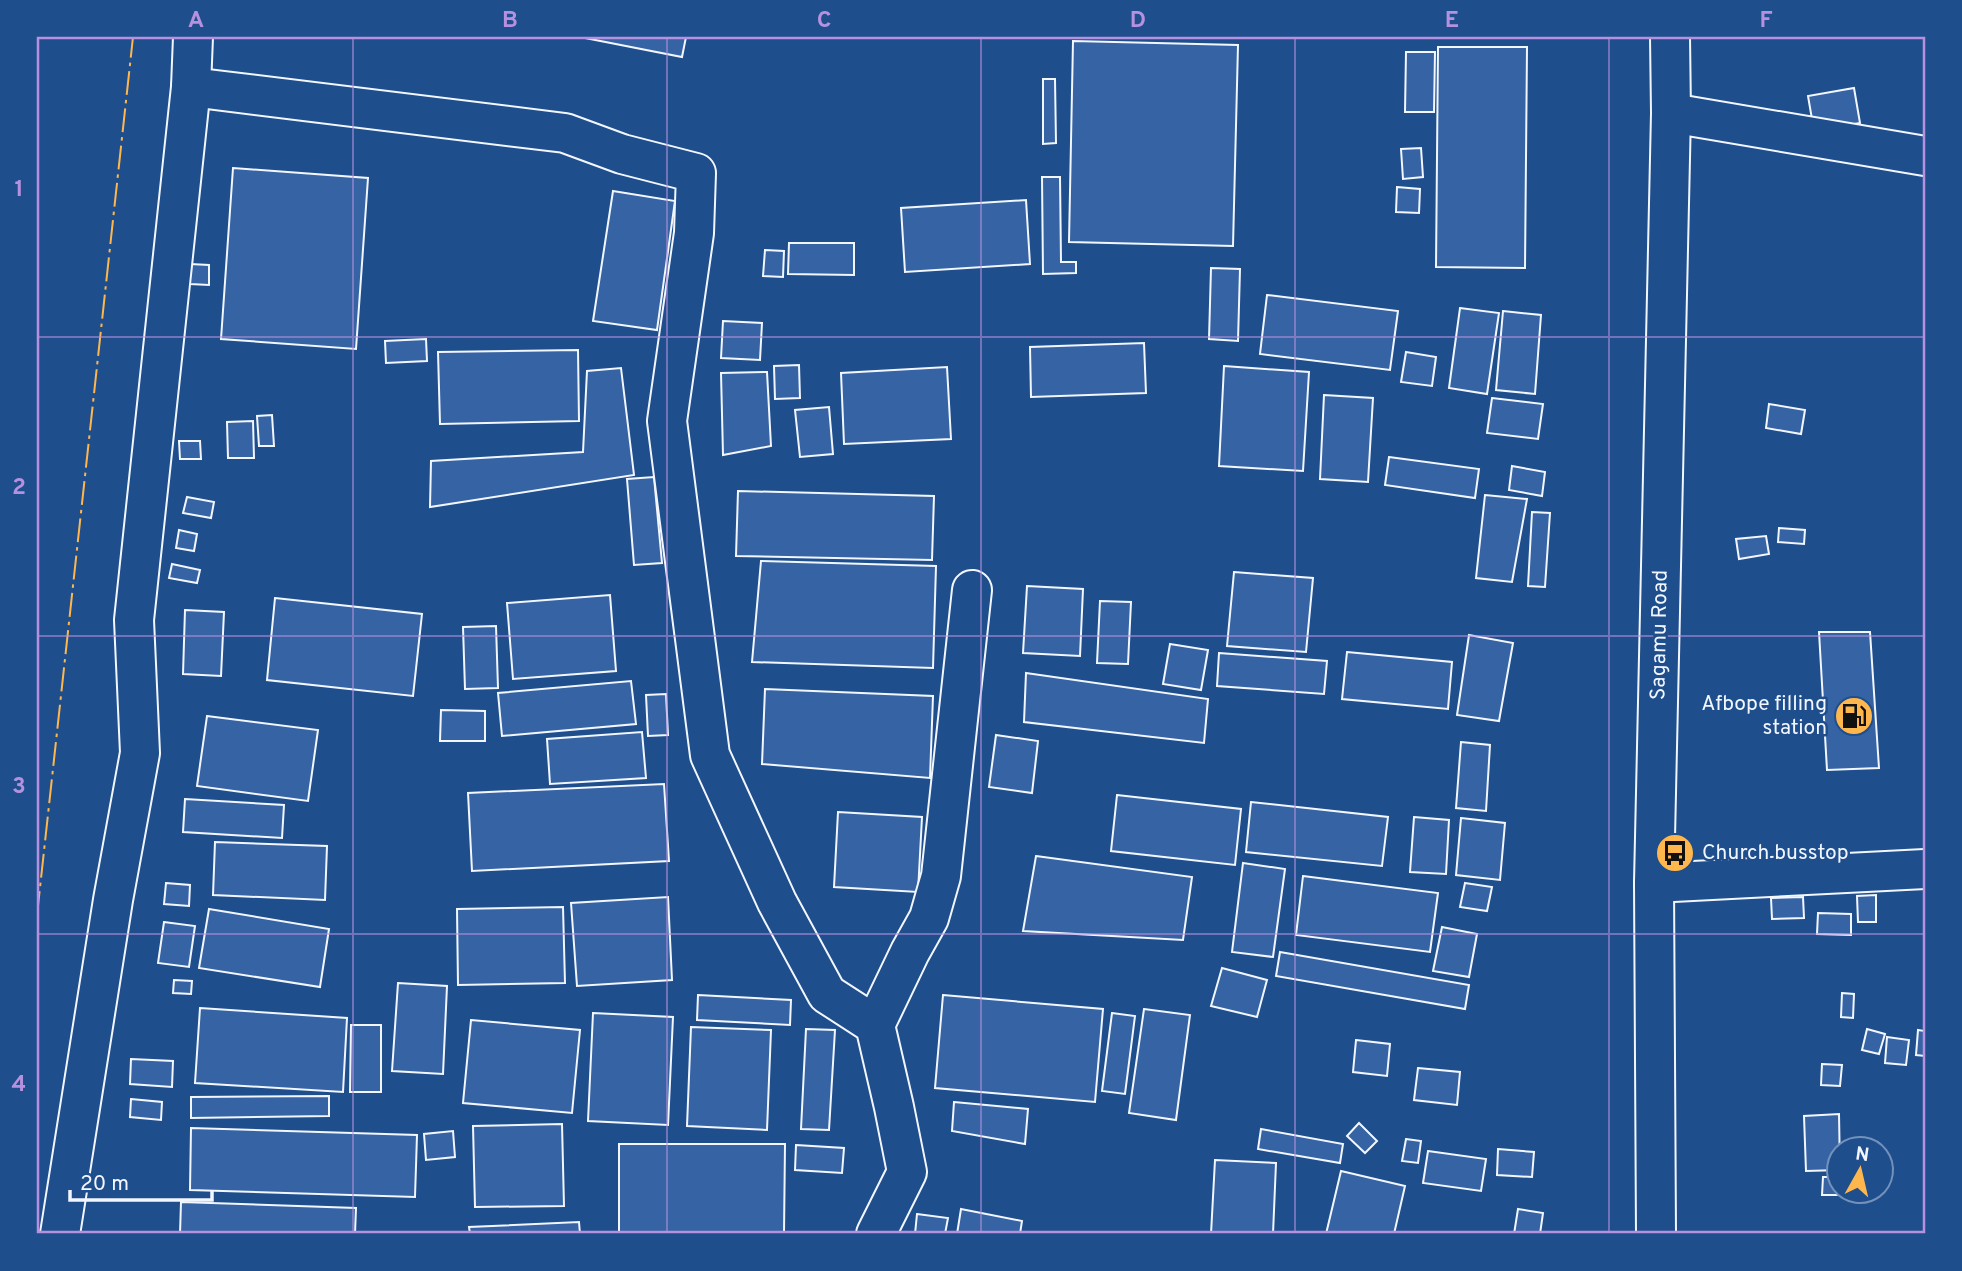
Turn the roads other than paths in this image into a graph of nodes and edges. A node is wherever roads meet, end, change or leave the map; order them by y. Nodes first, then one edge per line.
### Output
1 (192, 37) edge
2 (1670, 37) edge
3 (191, 87) junction
4 (1671, 113) junction
5 (1925, 156) edge
6 (972, 590) dead end
7 (1925, 869) edge
8 (1654, 883) junction
9 (875, 1025) junction
10 (60, 1234) edge
11 (876, 1234) edge
12 (1656, 1234) edge

1 - 3 main road
2 - 4 main road, Sagamu Road
3 - 9 main road
3 - 10 main road
4 - 5 main road
4 - 8 main road, Sagamu Road
6 - 9 main road
7 - 8 main road
8 - 12 main road, Sagamu Road
9 - 11 main road

